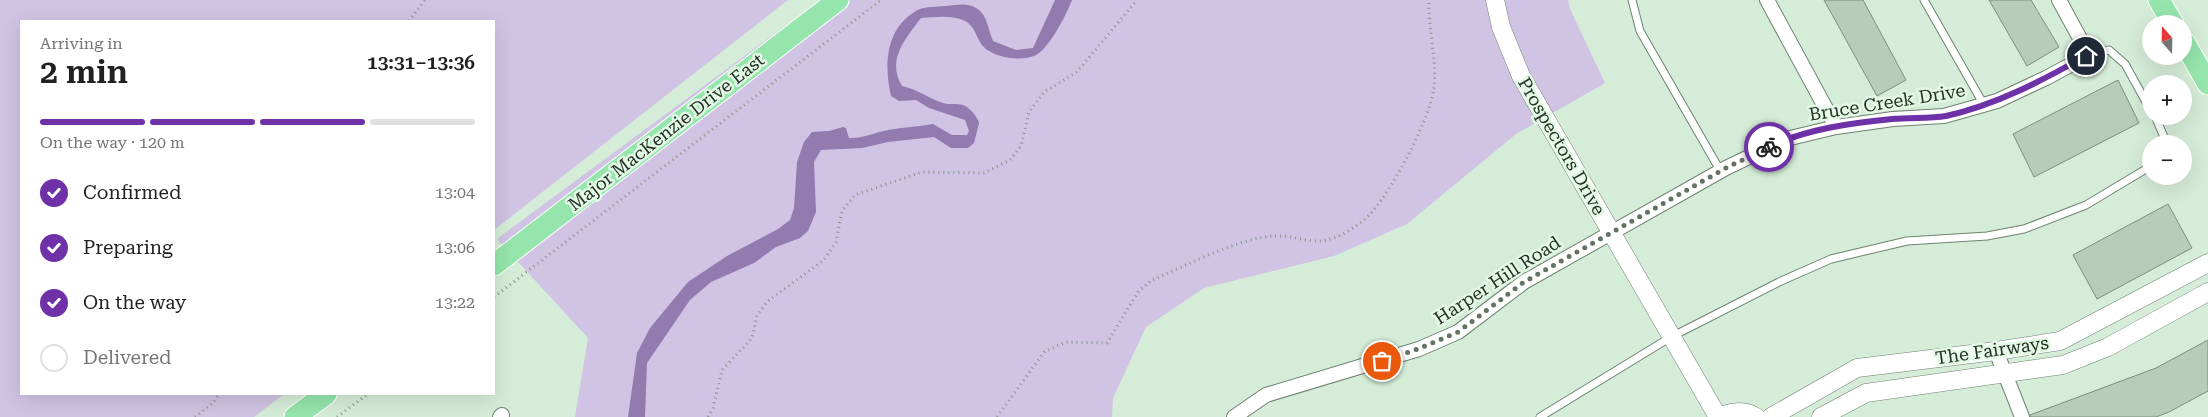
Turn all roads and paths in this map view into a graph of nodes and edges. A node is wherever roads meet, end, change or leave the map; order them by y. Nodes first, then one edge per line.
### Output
1 (425, 0) edge
2 (838, 0) edge
3 (881, 0) edge
4 (1137, 0) edge
5 (1429, 0) edge
6 (1495, 0) edge
7 (1632, 0) edge
8 (1767, 0) edge
9 (1924, 0) edge
10 (2059, 0) edge
11 (2159, 0) edge
12 (2168, 15) edge
13 (410, 20) edge
14 (2088, 55) junction
15 (2192, 56) edge
16 (2208, 84) edge
17 (2142, 95) edge
18 (1984, 105) junction
19 (1836, 127) junction
20 (2142, 171) edge
21 (1721, 172) junction
22 (1611, 232) junction
23 (2208, 263) edge
24 (495, 264) edge
25 (2208, 292) edge
26 (495, 296) edge
27 (1671, 337) junction
28 (1996, 351) junction
29 (2004, 374) junction
30 (218, 395) edge
31 (325, 395) edge
32 (367, 395) edge
33 (196, 417) edge
34 (295, 417) edge
35 (337, 417) edge
36 (708, 417) edge
37 (997, 417) edge
38 (1234, 417) edge
39 (1540, 417) edge
40 (1717, 417) edge
41 (1756, 417) edge
42 (1771, 417) edge
43 (1821, 417) edge
44 (2022, 417) edge

1 - 13 path
2 - 24 main road, Major MacKenzie Drive East
3 - 26 path
4 - 36 path
5 - 37 path
6 - 22 street, Prospectors Drive
7 - 21 lane
8 - 19 street
9 - 18 lane
10 - 14 street
11 - 12 main road
14 - 17 lane
14 - 18 street, Bruce Creek Drive
15 - 16 main road
18 - 19 street, Bruce Creek Drive
19 - 21 street, Bruce Creek Drive
20 - 27 lane
21 - 22 street, Bruce Creek Drive
22 - 27 street, Prospectors Drive
22 - 38 street, Harper Hill Road
23 - 28 street, The Fairways
25 - 29 street, The Fairways
27 - 39 lane
27 - 40 street, Prospectors Drive
28 - 29 street
28 - 42 street, The Fairways
29 - 43 street, The Fairways
29 - 44 street
30 - 33 path
31 - 34 main road
32 - 35 path
40 - 41 street

